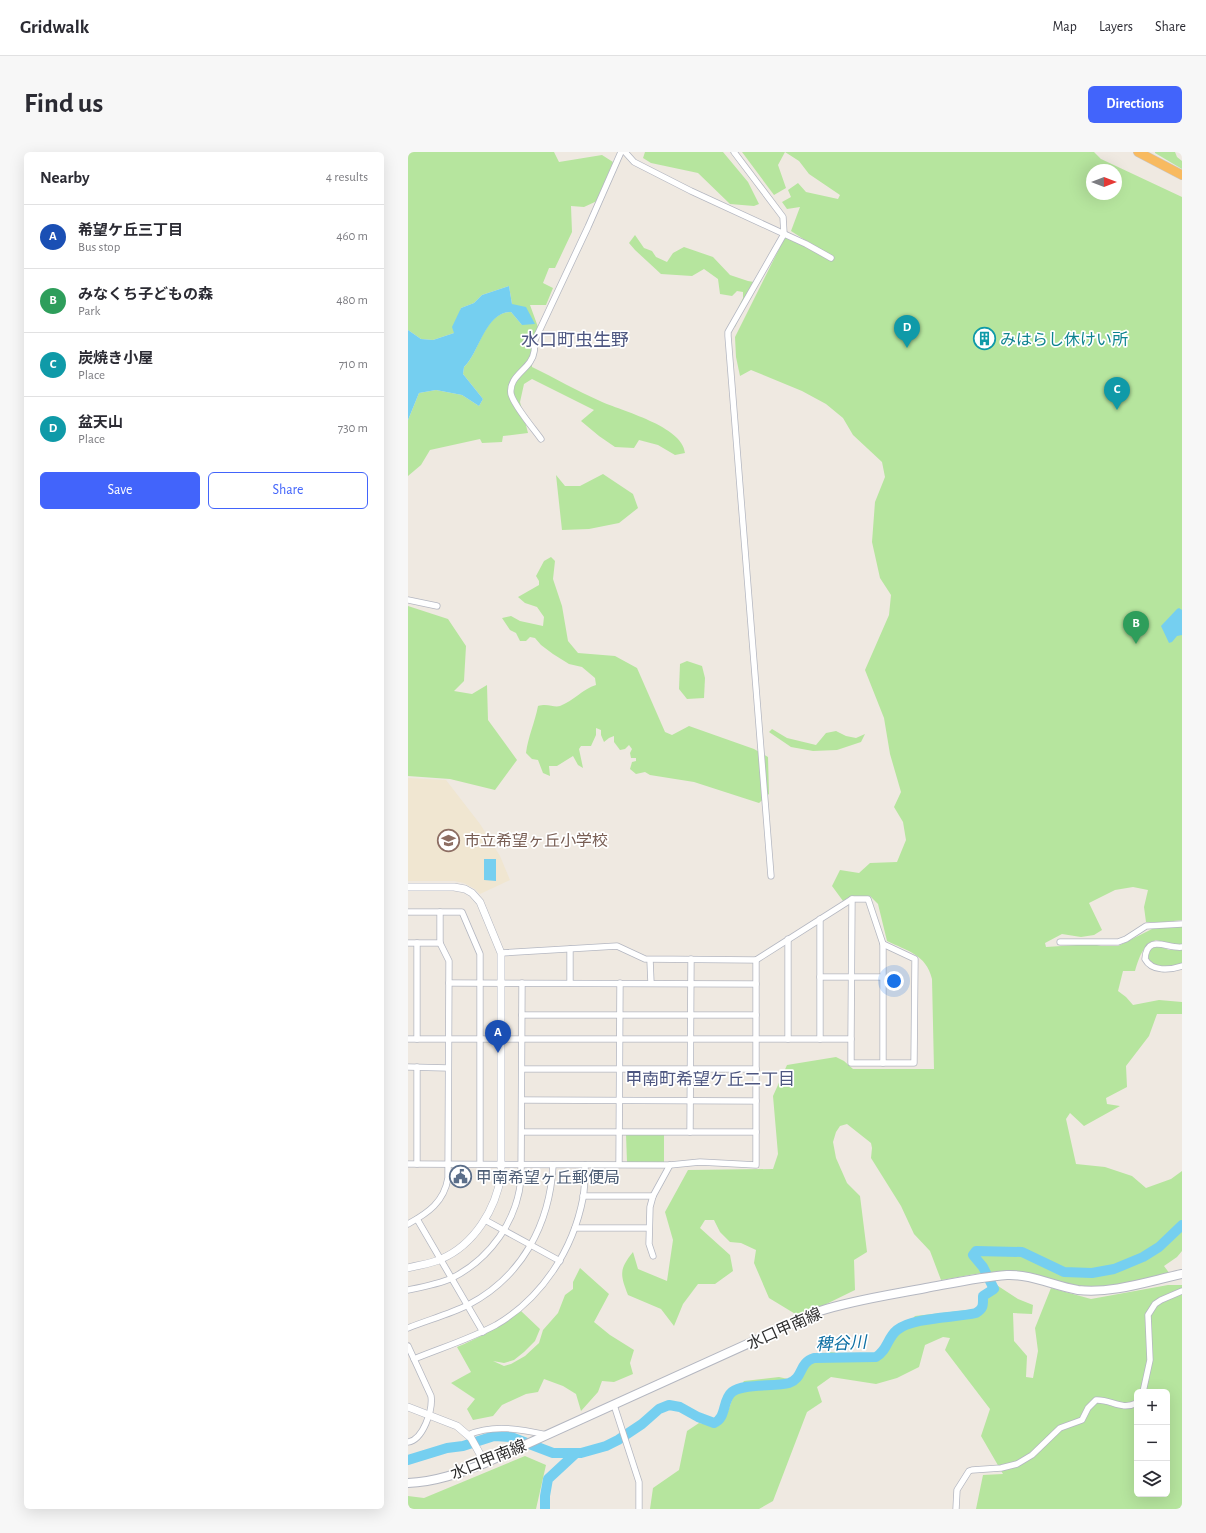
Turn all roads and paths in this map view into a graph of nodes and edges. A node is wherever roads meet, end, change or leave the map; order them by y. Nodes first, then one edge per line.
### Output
1 (621, 152) edge
2 (625, 152) edge
3 (734, 152) edge
4 (1138, 152) edge
5 (1182, 175) edge
6 (784, 234) junction
7 (831, 258) dead end
8 (541, 439) dead end
9 (408, 600) edge
10 (437, 606) dead end
11 (771, 876) dead end
12 (408, 886) edge
13 (852, 899) junction
14 (408, 912) edge
15 (440, 912) junction
16 (820, 919) junction
17 (1182, 924) edge
18 (788, 939) junction
19 (1060, 942) dead end
20 (408, 943) edge
21 (417, 943) junction
22 (440, 943) junction
23 (883, 944) junction
24 (1182, 947) edge
25 (570, 949) junction
26 (501, 953) junction
27 (691, 959) junction
28 (650, 960) junction
29 (756, 960) junction
30 (1182, 966) edge
31 (820, 977) junction
32 (851, 977) junction
33 (883, 977) junction
34 (448, 983) junction
35 (480, 983) junction
36 (501, 983) junction
37 (522, 983) junction
38 (570, 983) junction
39 (620, 983) junction
40 (650, 983) junction
41 (690, 984) junction
42 (756, 984) junction
43 (522, 1015) junction
44 (619, 1015) junction
45 (690, 1015) junction
46 (756, 1015) junction
47 (448, 1038) junction
48 (522, 1038) junction
49 (408, 1039) edge
50 (417, 1039) junction
51 (480, 1039) junction
52 (501, 1039) junction
53 (619, 1039) junction
54 (690, 1039) junction
55 (756, 1039) junction
56 (788, 1039) junction
57 (820, 1039) junction
58 (851, 1039) junction
59 (882, 1063) junction
60 (408, 1067) edge
61 (417, 1067) junction
62 (448, 1068) junction
63 (522, 1068) junction
64 (619, 1069) junction
65 (690, 1069) junction
66 (756, 1069) junction
67 (522, 1100) junction
68 (619, 1100) junction
69 (690, 1100) junction
70 (756, 1101) junction
71 (522, 1132) junction
72 (619, 1132) junction
73 (690, 1132) junction
74 (756, 1132) junction
75 (408, 1164) edge
76 (417, 1164) junction
77 (448, 1164) junction
78 (480, 1164) junction
79 (619, 1164) junction
80 (501, 1165) junction
81 (522, 1165) junction
82 (553, 1165) junction
83 (585, 1165) junction
84 (670, 1165) junction
85 (583, 1196) junction
86 (654, 1196) junction
87 (417, 1219) junction
88 (485, 1220) junction
89 (408, 1224) edge
90 (575, 1228) junction
91 (649, 1228) junction
92 (504, 1230) junction
93 (531, 1245) junction
94 (654, 1256) dead end
95 (441, 1260) junction
96 (560, 1261) junction
97 (408, 1268) edge
98 (1182, 1274) edge
99 (451, 1278) junction
100 (408, 1290) edge
101 (1182, 1291) edge
102 (468, 1305) junction
103 (408, 1328) edge
104 (483, 1332) junction
105 (408, 1346) edge
106 (414, 1359) junction
107 (1144, 1389) edge
108 (614, 1405) junction
109 (1134, 1405) edge
110 (408, 1407) edge
111 (428, 1415) junction
112 (547, 1435) junction
113 (470, 1436) junction
114 (408, 1442) edge
115 (485, 1463) junction
116 (408, 1483) edge
117 (639, 1509) edge
118 (956, 1509) edge

1 - 8 street
2 - 6 street
3 - 6 street
4 - 5 highway
6 - 7 street
6 - 11 street
9 - 10 street
12 - 26 street
13 - 16 street
13 - 23 street
13 - 32 street
14 - 15 street
15 - 22 street
15 - 35 street
16 - 18 street
16 - 31 street
17 - 19 street
18 - 29 street
18 - 56 street
20 - 21 street
21 - 22 street
21 - 50 street
22 - 34 street
23 - 33 street
23 - 59 street
24 - 30 street
25 - 26 street
25 - 28 street
25 - 38 street
26 - 36 street
27 - 28 street
27 - 29 street
27 - 41 street
28 - 40 street
29 - 42 street
31 - 32 street
31 - 57 street
32 - 33 street
32 - 58 street
33 - 59 street
34 - 35 street
34 - 47 street
35 - 36 street
35 - 51 street
36 - 37 street
36 - 52 street
37 - 38 street
37 - 43 street
38 - 39 street
39 - 40 street
39 - 44 street
40 - 41 street
41 - 42 street
41 - 45 street
42 - 46 street
43 - 44 street
43 - 48 street
44 - 45 street
44 - 53 street
45 - 46 street
45 - 54 street
46 - 55 street
47 - 50 street
47 - 51 street
47 - 62 street
48 - 52 street
48 - 53 street
48 - 63 street
49 - 50 street
51 - 52 street
51 - 78 street
52 - 80 street
53 - 54 street
53 - 64 street
54 - 55 street
54 - 65 street
55 - 56 street
55 - 66 street
56 - 57 street
57 - 58 street
58 - 59 street
60 - 61 street
61 - 62 street
61 - 76 street
62 - 77 street
63 - 64 street
63 - 67 street
64 - 65 street
64 - 68 street
65 - 66 street
65 - 69 street
66 - 70 street
67 - 68 street
67 - 71 street
68 - 69 street
68 - 72 street
69 - 70 street
69 - 73 street
70 - 74 street
71 - 72 street
71 - 81 street
72 - 73 street
72 - 79 street
73 - 74 street
74 - 84 street
75 - 76 street
76 - 77 street
77 - 78 street
77 - 87 street
78 - 80 street
79 - 83 street
79 - 84 street
80 - 81 street
80 - 88 street
81 - 82 street
81 - 92 street
82 - 83 street
82 - 93 street
83 - 85 street
84 - 86 street
85 - 86 street
85 - 90 street
86 - 91 street
87 - 89 street
87 - 95 street
88 - 92 street
88 - 95 street
90 - 91 street
90 - 96 street
91 - 94 street
92 - 93 street
92 - 99 street
93 - 96 street
93 - 102 street
95 - 97 street
95 - 99 street
96 - 104 street
98 - 108 main road, 水口甲南線
99 - 100 street
99 - 102 street
101 - 107 street
102 - 103 street
102 - 104 street
104 - 106 street
105 - 106 street
106 - 111 street
108 - 112 main road, 水口甲南線
108 - 117 street
109 - 118 street
110 - 111 street
111 - 113 street
111 - 114 street
112 - 113 street
112 - 115 main road, 水口甲南線
113 - 115 street
115 - 116 main road, 水口甲南線

